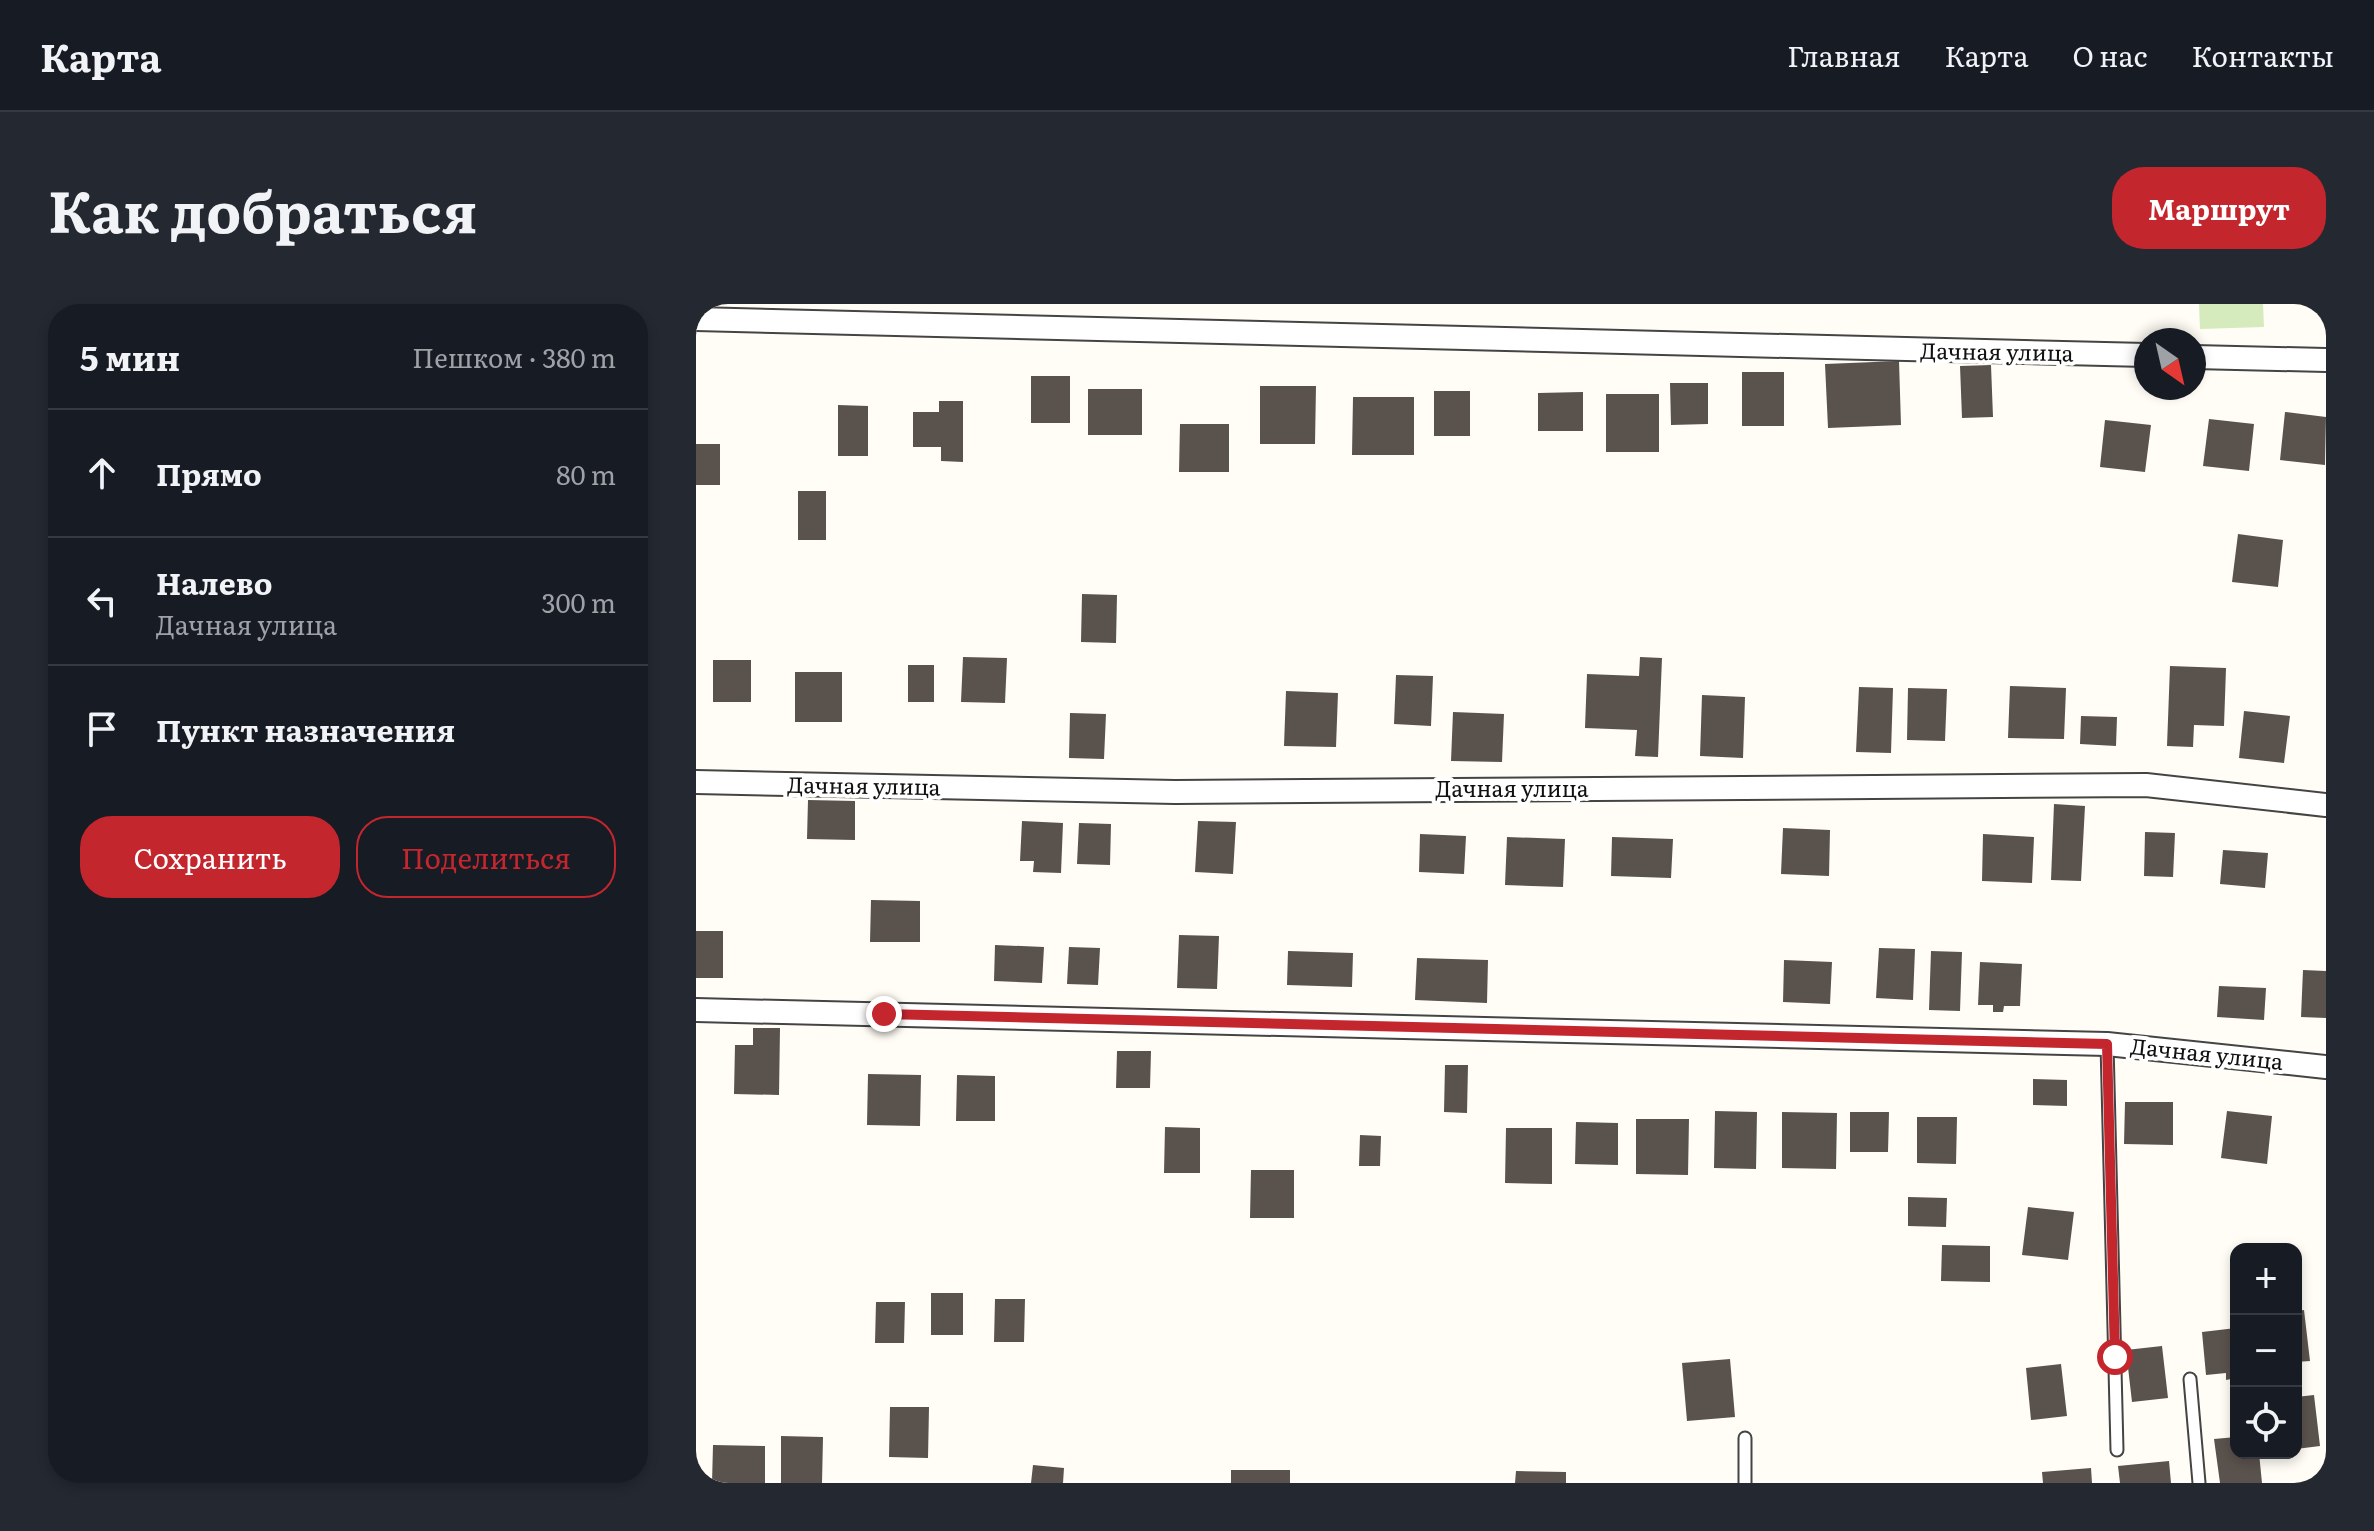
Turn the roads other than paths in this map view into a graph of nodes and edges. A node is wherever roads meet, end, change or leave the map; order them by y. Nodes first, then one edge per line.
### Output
1 (696, 319) edge
2 (2134, 355) edge
3 (2206, 357) edge
4 (2326, 360) edge
5 (696, 782) edge
6 (2326, 805) edge
7 (696, 1010) edge
8 (2107, 1044) junction
9 (2326, 1067) edge
10 (2190, 1379) dead end
11 (1745, 1438) dead end
12 (2117, 1450) dead end
13 (1745, 1483) edge
14 (2199, 1483) edge

1 - 2 street, Дачная улица
3 - 4 street
5 - 6 street, Дачная улица
7 - 8 street, Дачная улица
8 - 9 street, Дачная улица
8 - 12 lane
10 - 14 lane
11 - 13 lane

